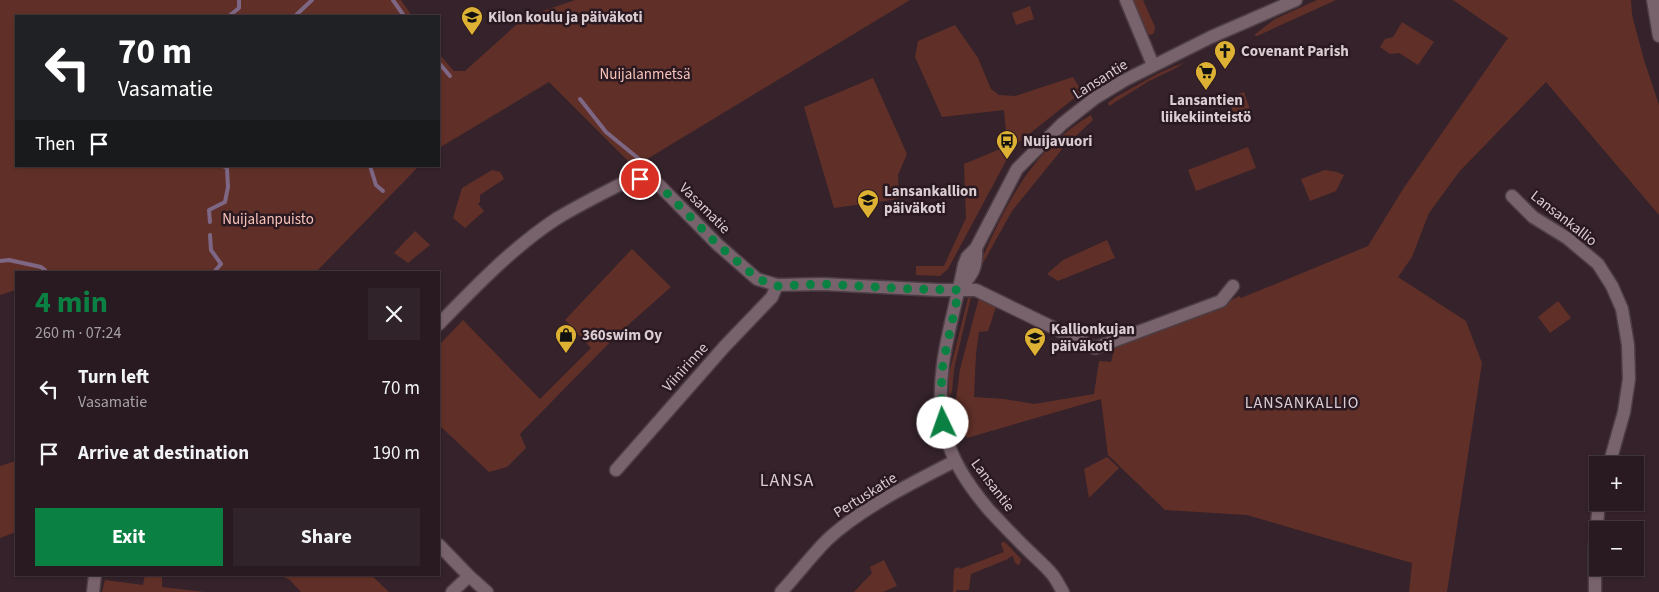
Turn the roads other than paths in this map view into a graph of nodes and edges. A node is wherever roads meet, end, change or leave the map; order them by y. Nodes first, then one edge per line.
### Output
1 (1126, 0) edge
2 (1296, 0) edge
3 (1653, 0) edge
4 (1659, 36) edge
5 (1153, 65) junction
6 (1512, 196) dead end
7 (778, 286) junction
8 (1233, 286) dead end
9 (959, 290) junction
10 (440, 323) edge
11 (1612, 456) edge
12 (955, 461) junction
13 (616, 470) dead end
14 (1598, 511) edge
15 (440, 546) edge
16 (94, 576) edge
17 (469, 576) junction
18 (783, 591) edge
19 (93, 592) edge
20 (452, 592) edge
21 (488, 592) edge
22 (1063, 592) edge
23 (1595, 592) edge

1 - 5 street
2 - 5 street, Lansantie
3 - 4 street
5 - 9 street, Lansantie
6 - 11 street, Lansankallio
7 - 9 street, Vasamatie
7 - 10 street, Vasamatie
7 - 13 street, Viinirinne
8 - 9 street, Vasamatie
9 - 12 street, Lansantie
12 - 18 street, Pertuskatie
12 - 22 street, Lansantie
14 - 23 street
15 - 17 street
16 - 19 street
17 - 20 street
17 - 21 street

